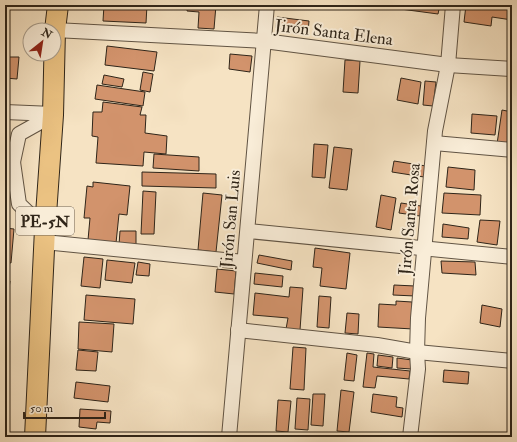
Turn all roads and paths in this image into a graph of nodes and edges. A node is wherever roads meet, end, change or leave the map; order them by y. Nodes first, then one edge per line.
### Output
1 (58, 5) edge
2 (267, 5) edge
3 (453, 5) edge
4 (56, 22) edge
5 (62, 30) edge
6 (264, 41) junction
7 (54, 62) edge
8 (448, 65) junction
9 (512, 69) edge
10 (5, 112) edge
11 (53, 114) junction
12 (434, 143) junction
13 (512, 150) edge
14 (9, 161) edge
15 (248, 231) junction
16 (45, 235) junction
17 (425, 249) junction
18 (512, 257) edge
19 (244, 262) junction
20 (238, 330) junction
21 (417, 352) junction
22 (512, 361) edge
23 (35, 437) edge
24 (229, 437) edge
25 (410, 437) edge

1 - 4 highway, PE-5N
2 - 6 street, Jirón San Luis
3 - 8 street, Jirón Santa Rosa
5 - 6 street, Jirón Santa Elena
6 - 8 street, Jirón Santa Elena
6 - 15 street, Jirón San Luis
7 - 11 highway, PE-5N
8 - 9 street, Jirón Santa Elena
8 - 12 street, Jirón Santa Rosa
10 - 11 street
11 - 14 street
11 - 16 highway, PE-5N
12 - 13 street
12 - 17 street, Jirón Santa Rosa
14 - 16 street
15 - 17 street
15 - 19 street, Jirón San Luis
16 - 19 street
16 - 23 highway, PE-5N
17 - 18 street
17 - 21 street, Jirón Santa Rosa
19 - 20 street, Jirón San Luis
20 - 21 street
20 - 24 street, Jirón San Luis
21 - 22 street
21 - 25 street, Jirón Santa Rosa

